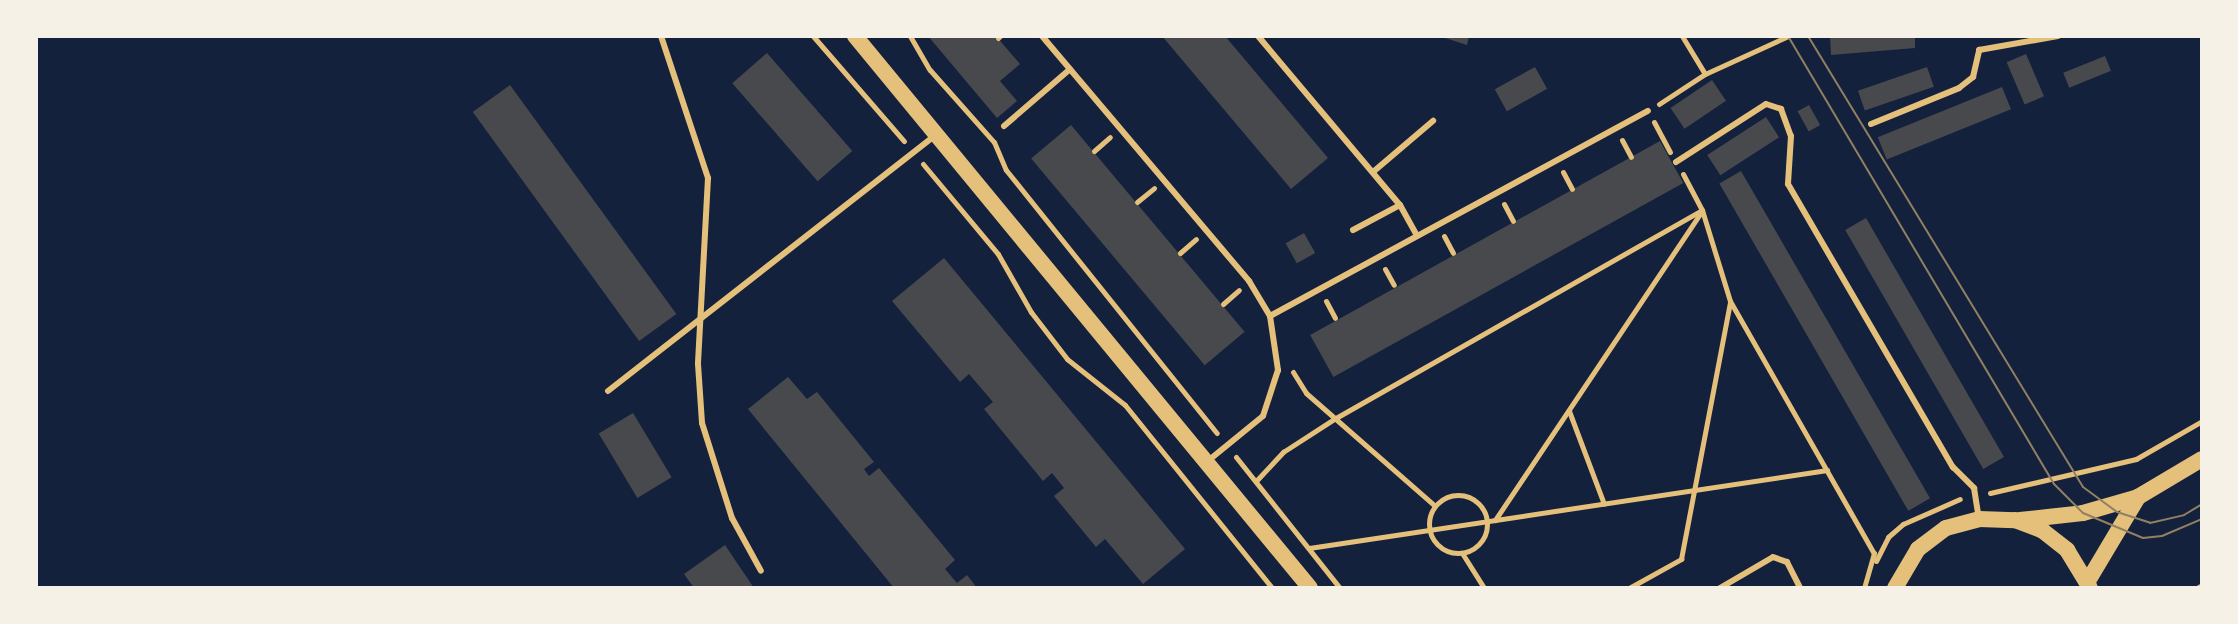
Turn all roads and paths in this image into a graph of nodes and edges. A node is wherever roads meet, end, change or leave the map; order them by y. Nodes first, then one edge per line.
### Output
1 (661, 36) edge
2 (813, 36) edge
3 (855, 36) edge
4 (910, 36) edge
5 (1042, 36) edge
6 (1258, 36) edge
7 (1682, 36) edge
8 (1788, 36) edge
9 (2058, 36) edge
10 (1070, 69) junction
11 (1705, 74) junction
12 (1648, 111) junction
13 (1433, 121) dead end
14 (1871, 124) dead end
15 (1004, 126) dead end
16 (936, 134) junction
17 (1107, 140) dead end
18 (1624, 142) dead end
19 (1094, 151) dead end
20 (913, 152) junction
21 (1631, 157) dead end
22 (1676, 162) junction
23 (1373, 172) junction
24 (1564, 175) dead end
25 (1572, 189) dead end
26 (1150, 191) dead end
27 (1137, 202) dead end
28 (1400, 205) junction
29 (1505, 207) dead end
30 (1702, 210) junction
31 (1513, 221) dead end
32 (1353, 230) dead end
33 (1417, 236) junction
34 (1446, 239) dead end
35 (1193, 242) dead end
36 (1180, 253) dead end
37 (1453, 253) dead end
38 (1386, 272) dead end
39 (1394, 285) dead end
40 (1236, 293) dead end
41 (1730, 301) junction
42 (1223, 304) dead end
43 (1270, 316) junction
44 (701, 319) junction
45 (1274, 341) junction
46 (608, 391) dead end
47 (1568, 411) junction
48 (1334, 419) junction
49 (2202, 421) edge
50 (1227, 446) junction
51 (2202, 459) edge
52 (1206, 463) junction
53 (1827, 470) junction
54 (1256, 481) junction
55 (1695, 490) junction
56 (1976, 495) junction
57 (2138, 497) junction
58 (1604, 504) junction
59 (1435, 506) junction
60 (1979, 519) junction
61 (1495, 520) junction
62 (2015, 520) junction
63 (1488, 521) junction
64 (1429, 530) junction
65 (1309, 548) junction
66 (1462, 553) junction
67 (761, 571) dead end
68 (2089, 584) edge
69 (1272, 588) edge
70 (1310, 588) edge
71 (1340, 588) edge
72 (1484, 588) edge
73 (1629, 588) edge
74 (1720, 588) edge
75 (1800, 588) edge
76 (1864, 588) edge
77 (1895, 588) edge

1 - 44 lane
2 - 20 path
3 - 16 main road
4 - 50 path
5 - 10 lane
6 - 23 lane
7 - 11 path
8 - 11 path
9 - 14 lane
10 - 15 lane
10 - 43 lane
11 - 12 path
12 - 22 path
12 - 33 lane
13 - 23 lane
16 - 20 lane
16 - 52 main road
17 - 19 path
18 - 21 path
20 - 44 lane
20 - 69 path
22 - 30 path
22 - 56 lane
23 - 28 lane
24 - 25 path
26 - 27 path
28 - 32 lane
28 - 33 lane
29 - 31 path
30 - 41 path
30 - 47 path
30 - 48 path
33 - 43 lane
34 - 37 path
35 - 36 path
38 - 39 path
40 - 42 path
41 - 53 path
41 - 55 path
43 - 45 lane
44 - 46 lane
44 - 67 lane
45 - 48 path
45 - 50 lane
47 - 58 path
47 - 61 path
48 - 54 path
48 - 59 path
49 - 56 path
50 - 52 lane
50 - 54 path
51 - 57 main road
52 - 70 main road
53 - 55 path
53 - 76 path
54 - 65 path
55 - 58 path
55 - 73 path
56 - 60 lane
57 - 62 main road
57 - 68 main road
58 - 61 path
59 - 63 path
59 - 64 path
60 - 62 main road
60 - 77 main road
61 - 63 path
62 - 68 main road
63 - 64 path
63 - 66 path
64 - 65 path
64 - 66 path
65 - 71 path
66 - 72 path
74 - 75 lane

